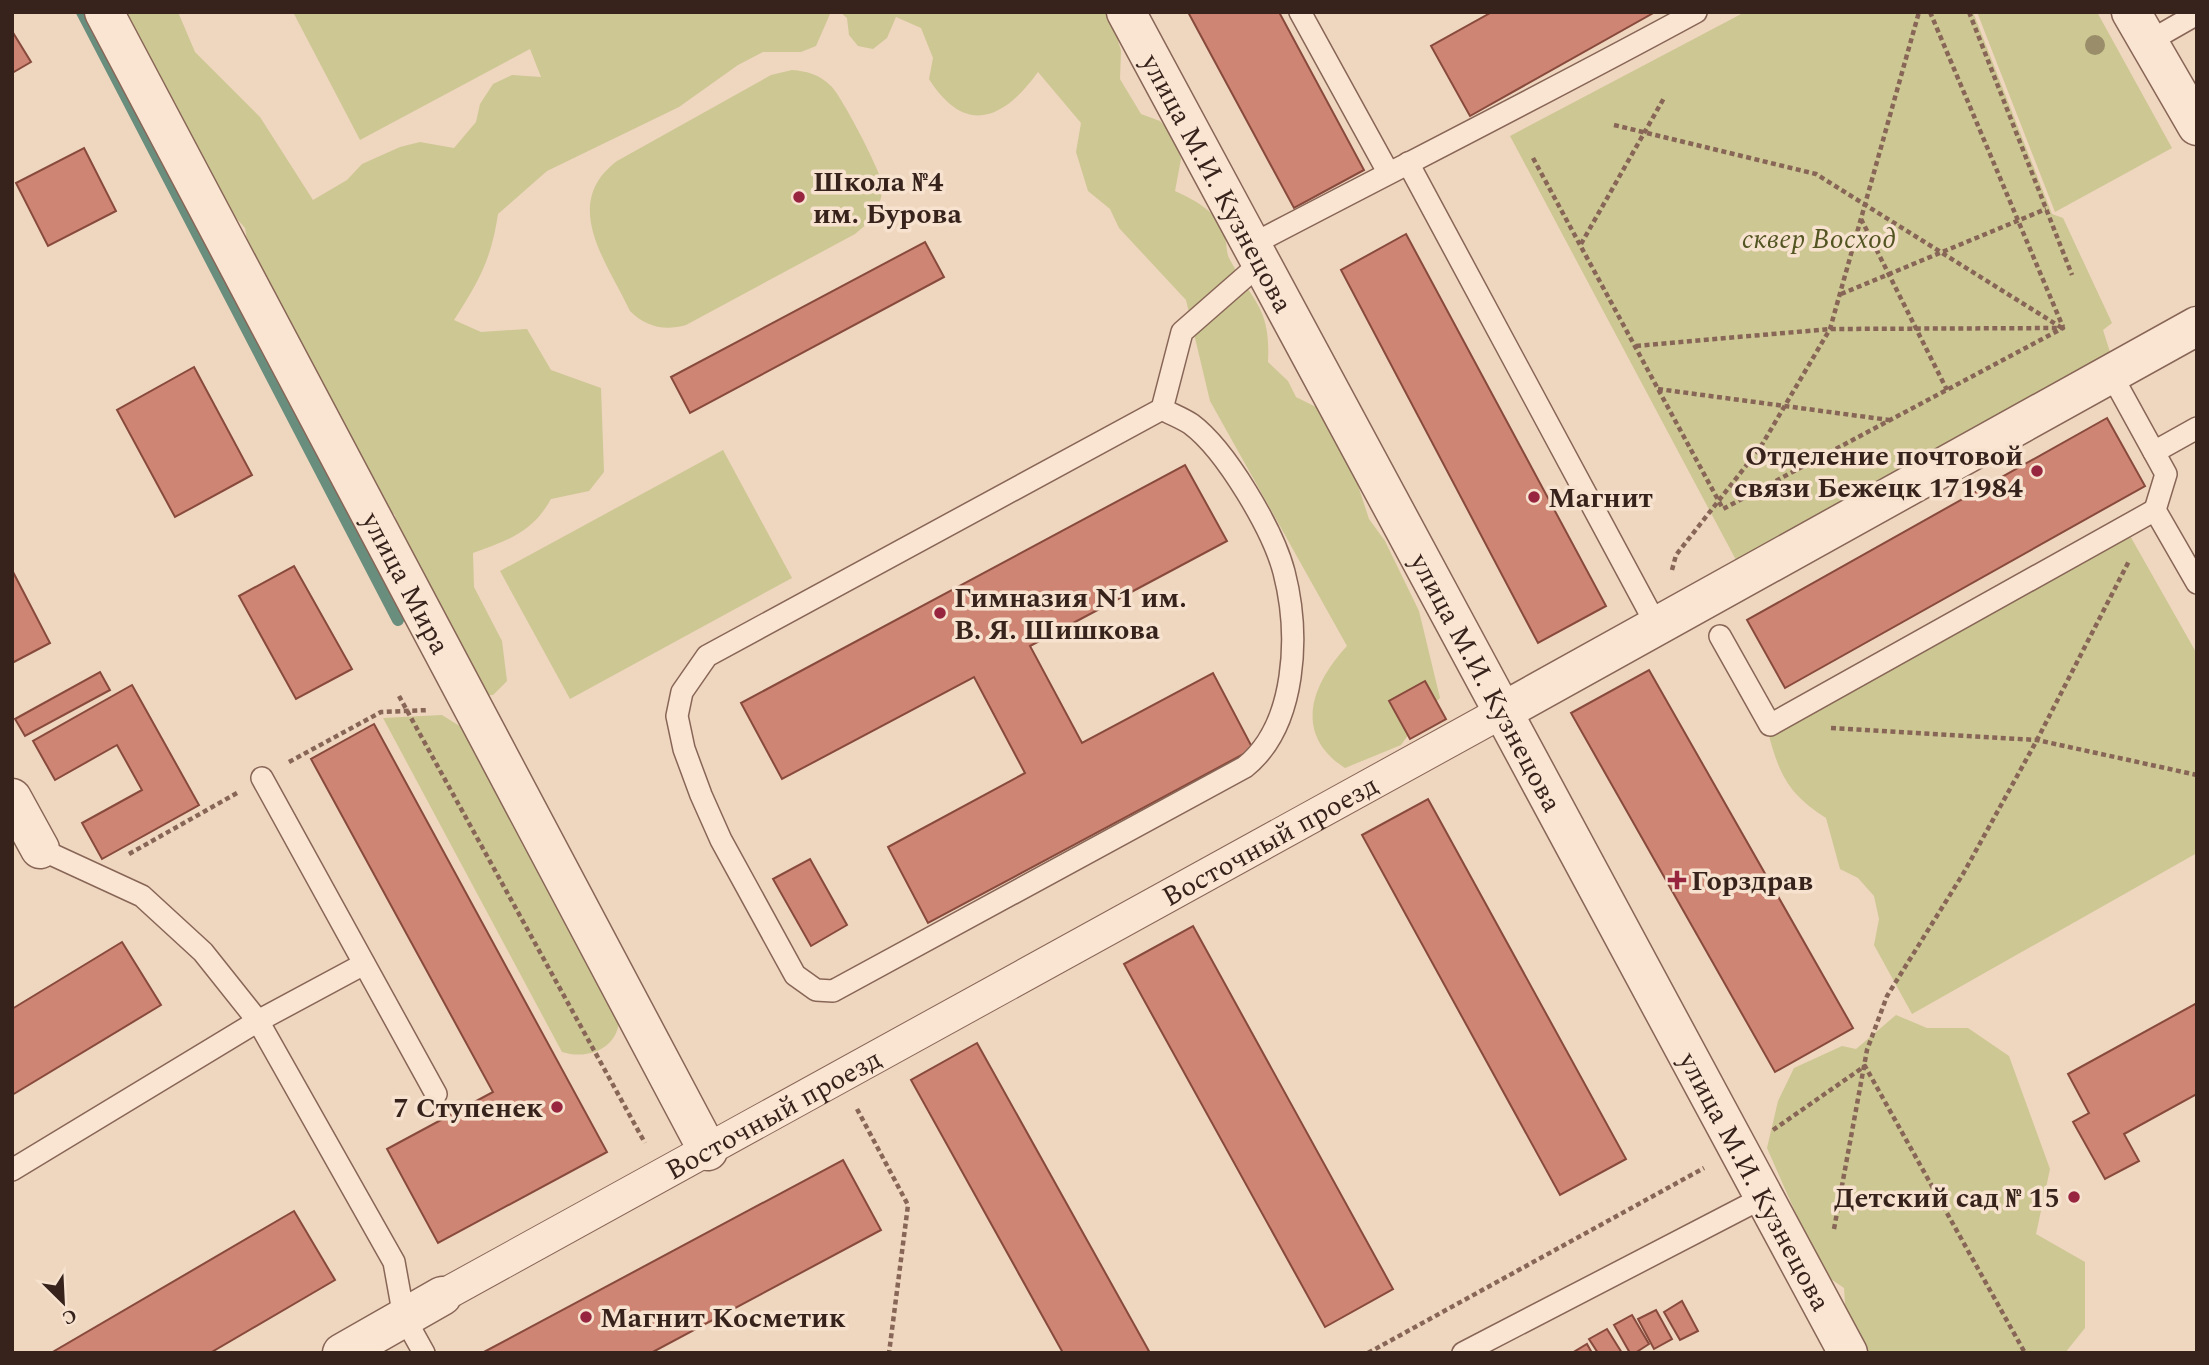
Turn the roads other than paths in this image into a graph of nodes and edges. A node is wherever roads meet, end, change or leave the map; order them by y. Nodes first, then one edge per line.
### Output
1 (104, 12) edge
2 (1126, 12) edge
3 (1300, 12) edge
4 (1696, 12) edge
5 (2197, 14) edge
6 (2139, 27) edge
7 (2197, 126) edge
8 (1408, 163) junction
9 (1388, 172) junction
10 (1257, 253) junction
11 (2197, 326) edge
12 (2111, 374) junction
13 (1162, 409) junction
14 (2197, 428) edge
15 (2154, 452) junction
16 (2155, 510) junction
17 (2197, 583) edge
18 (1658, 628) junction
19 (1720, 636) dead end
20 (1502, 712) junction
21 (262, 778) dead end
22 (12, 798) edge
23 (40, 849) joint
24 (364, 964) junction
25 (258, 1021) junction
26 (436, 1094) dead end
27 (708, 1152) junction
28 (12, 1170) edge
29 (1764, 1197) junction
30 (442, 1297) joint
31 (404, 1317) junction
32 (342, 1353) edge
33 (424, 1353) edge
34 (1463, 1353) edge
35 (1849, 1353) edge

1 - 27 street, улица Мира
2 - 10 street, улица М.И. Кузнецова
3 - 9 lane
4 - 8 lane
5 - 6 lane
6 - 7 street
8 - 9 lane
8 - 18 lane
9 - 10 lane
10 - 13 lane
10 - 20 street, улица М.И. Кузнецова
11 - 12 street, Восточный проезд
12 - 15 lane
12 - 18 street, Восточный проезд
13 - 13 lane
14 - 15 lane
15 - 16 lane
16 - 17 lane
16 - 19 lane
18 - 20 street, Восточный проезд
20 - 27 street, Восточный проезд
20 - 29 street, улица М.И. Кузнецова
21 - 24 lane
22 - 23 street
23 - 25 lane
24 - 25 lane
24 - 26 lane
25 - 28 lane
25 - 31 lane
27 - 30 street, Восточный проезд
29 - 34 lane
29 - 35 street, улица М.И. Кузнецова
30 - 31 street, Восточный проезд
31 - 32 street, Восточный проезд
31 - 33 lane

